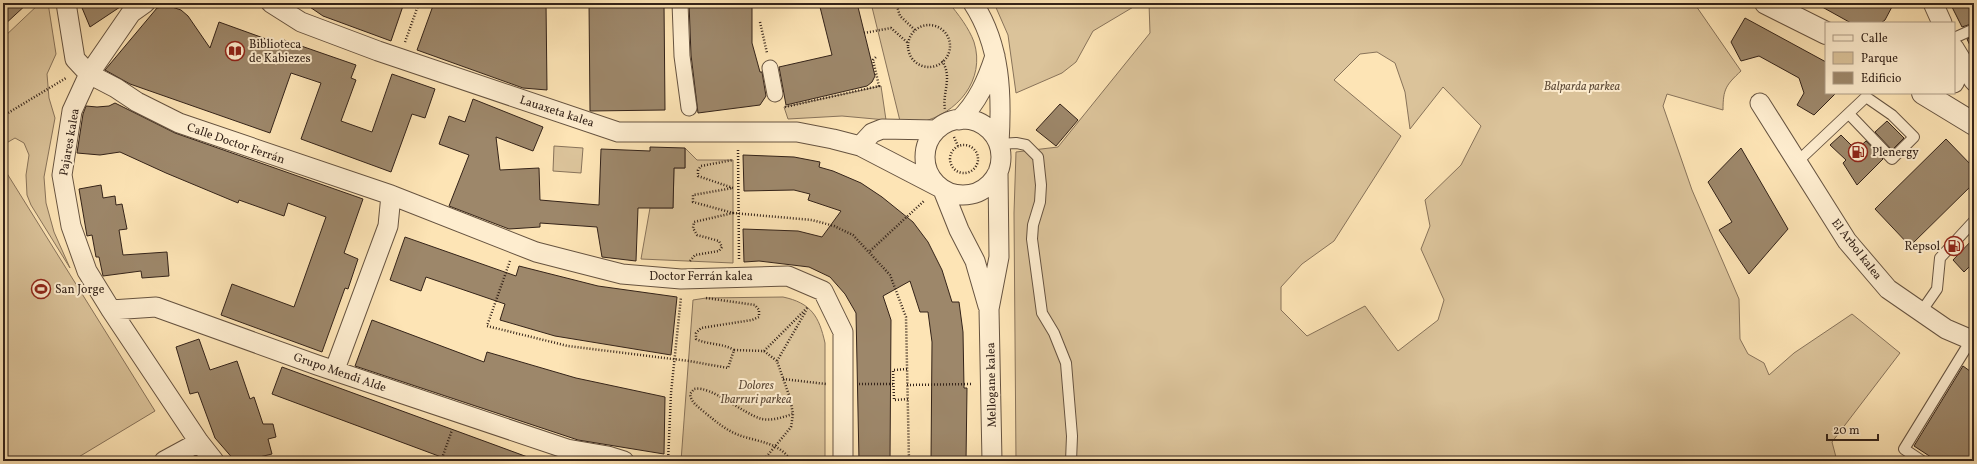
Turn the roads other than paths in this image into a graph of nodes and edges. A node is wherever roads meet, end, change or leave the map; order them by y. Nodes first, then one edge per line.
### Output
1 (66, 3) edge
2 (271, 3) edge
3 (680, 3) edge
4 (973, 3) edge
5 (1766, 3) edge
6 (1934, 4) edge
7 (138, 8) edge
8 (1942, 22) edge
9 (1974, 29) edge
10 (1825, 32) edge
11 (1955, 38) edge
12 (1957, 54) edge
13 (995, 55) junction
14 (89, 74) junction
15 (1955, 77) edge
16 (1974, 81) edge
17 (1974, 88) edge
18 (1955, 90) edge
19 (1943, 94) edge
20 (1943, 94) edge
21 (1944, 94) edge
22 (1760, 103) dead end
23 (689, 108) dead end
24 (1974, 112) edge
25 (1849, 114) junction
26 (948, 124) junction
27 (1974, 124) edge
28 (1974, 131) edge
29 (999, 144) junction
30 (860, 146) junction
31 (1796, 163) junction
32 (998, 172) junction
33 (941, 188) junction
34 (391, 195) junction
35 (1974, 221) edge
36 (989, 309) junction
37 (111, 310) junction
38 (1921, 312) junction
39 (1972, 340) edge
40 (335, 370) junction
41 (199, 442) junction
42 (567, 449) junction
43 (164, 461) edge
44 (214, 461) edge
45 (587, 461) edge
46 (624, 461) edge
47 (843, 461) edge
48 (992, 461) edge
49 (1071, 461) edge
50 (1922, 461) edge

1 - 14 street
2 - 30 street, Lauaxeta kalea
3 - 23 street
4 - 13 street
5 - 10 street
6 - 8 street
7 - 14 street, Pajares kalea
9 - 11 lane
12 - 15 street
12 - 16 street
13 - 26 street
13 - 29 street
14 - 34 street, Calle Doctor Ferrán
14 - 37 street, Pajares kalea
17 - 18 street
19 - 27 street
20 - 28 street
21 - 24 street
22 - 31 street, El Arbol kalea
25 - 25 lane
25 - 31 lane
26 - 29 street
26 - 30 street
26 - 33 street, Mellogane kalea
29 - 32 street, Mellogane kalea
29 - 49 lane
30 - 33 street, Lauaxeta kalea
31 - 38 street, El Arbol kalea
32 - 33 street, Lauaxeta kalea
32 - 36 street, Mellogane kalea
33 - 36 street, Mellogane kalea
34 - 40 street
34 - 47 street, Doctor Ferrán kalea
35 - 38 lane
36 - 48 street, Mellogane kalea
37 - 40 street, Grupo Mendi Alde
37 - 41 street, Pajares kalea
38 - 39 street, El Arbol kalea
39 - 50 lane
40 - 42 street, Grupo Mendi Alde
41 - 43 street
41 - 44 street, Pajares kalea
42 - 45 street, Grupo Mendi Alde
42 - 46 street, Grupo Mendi Alde

